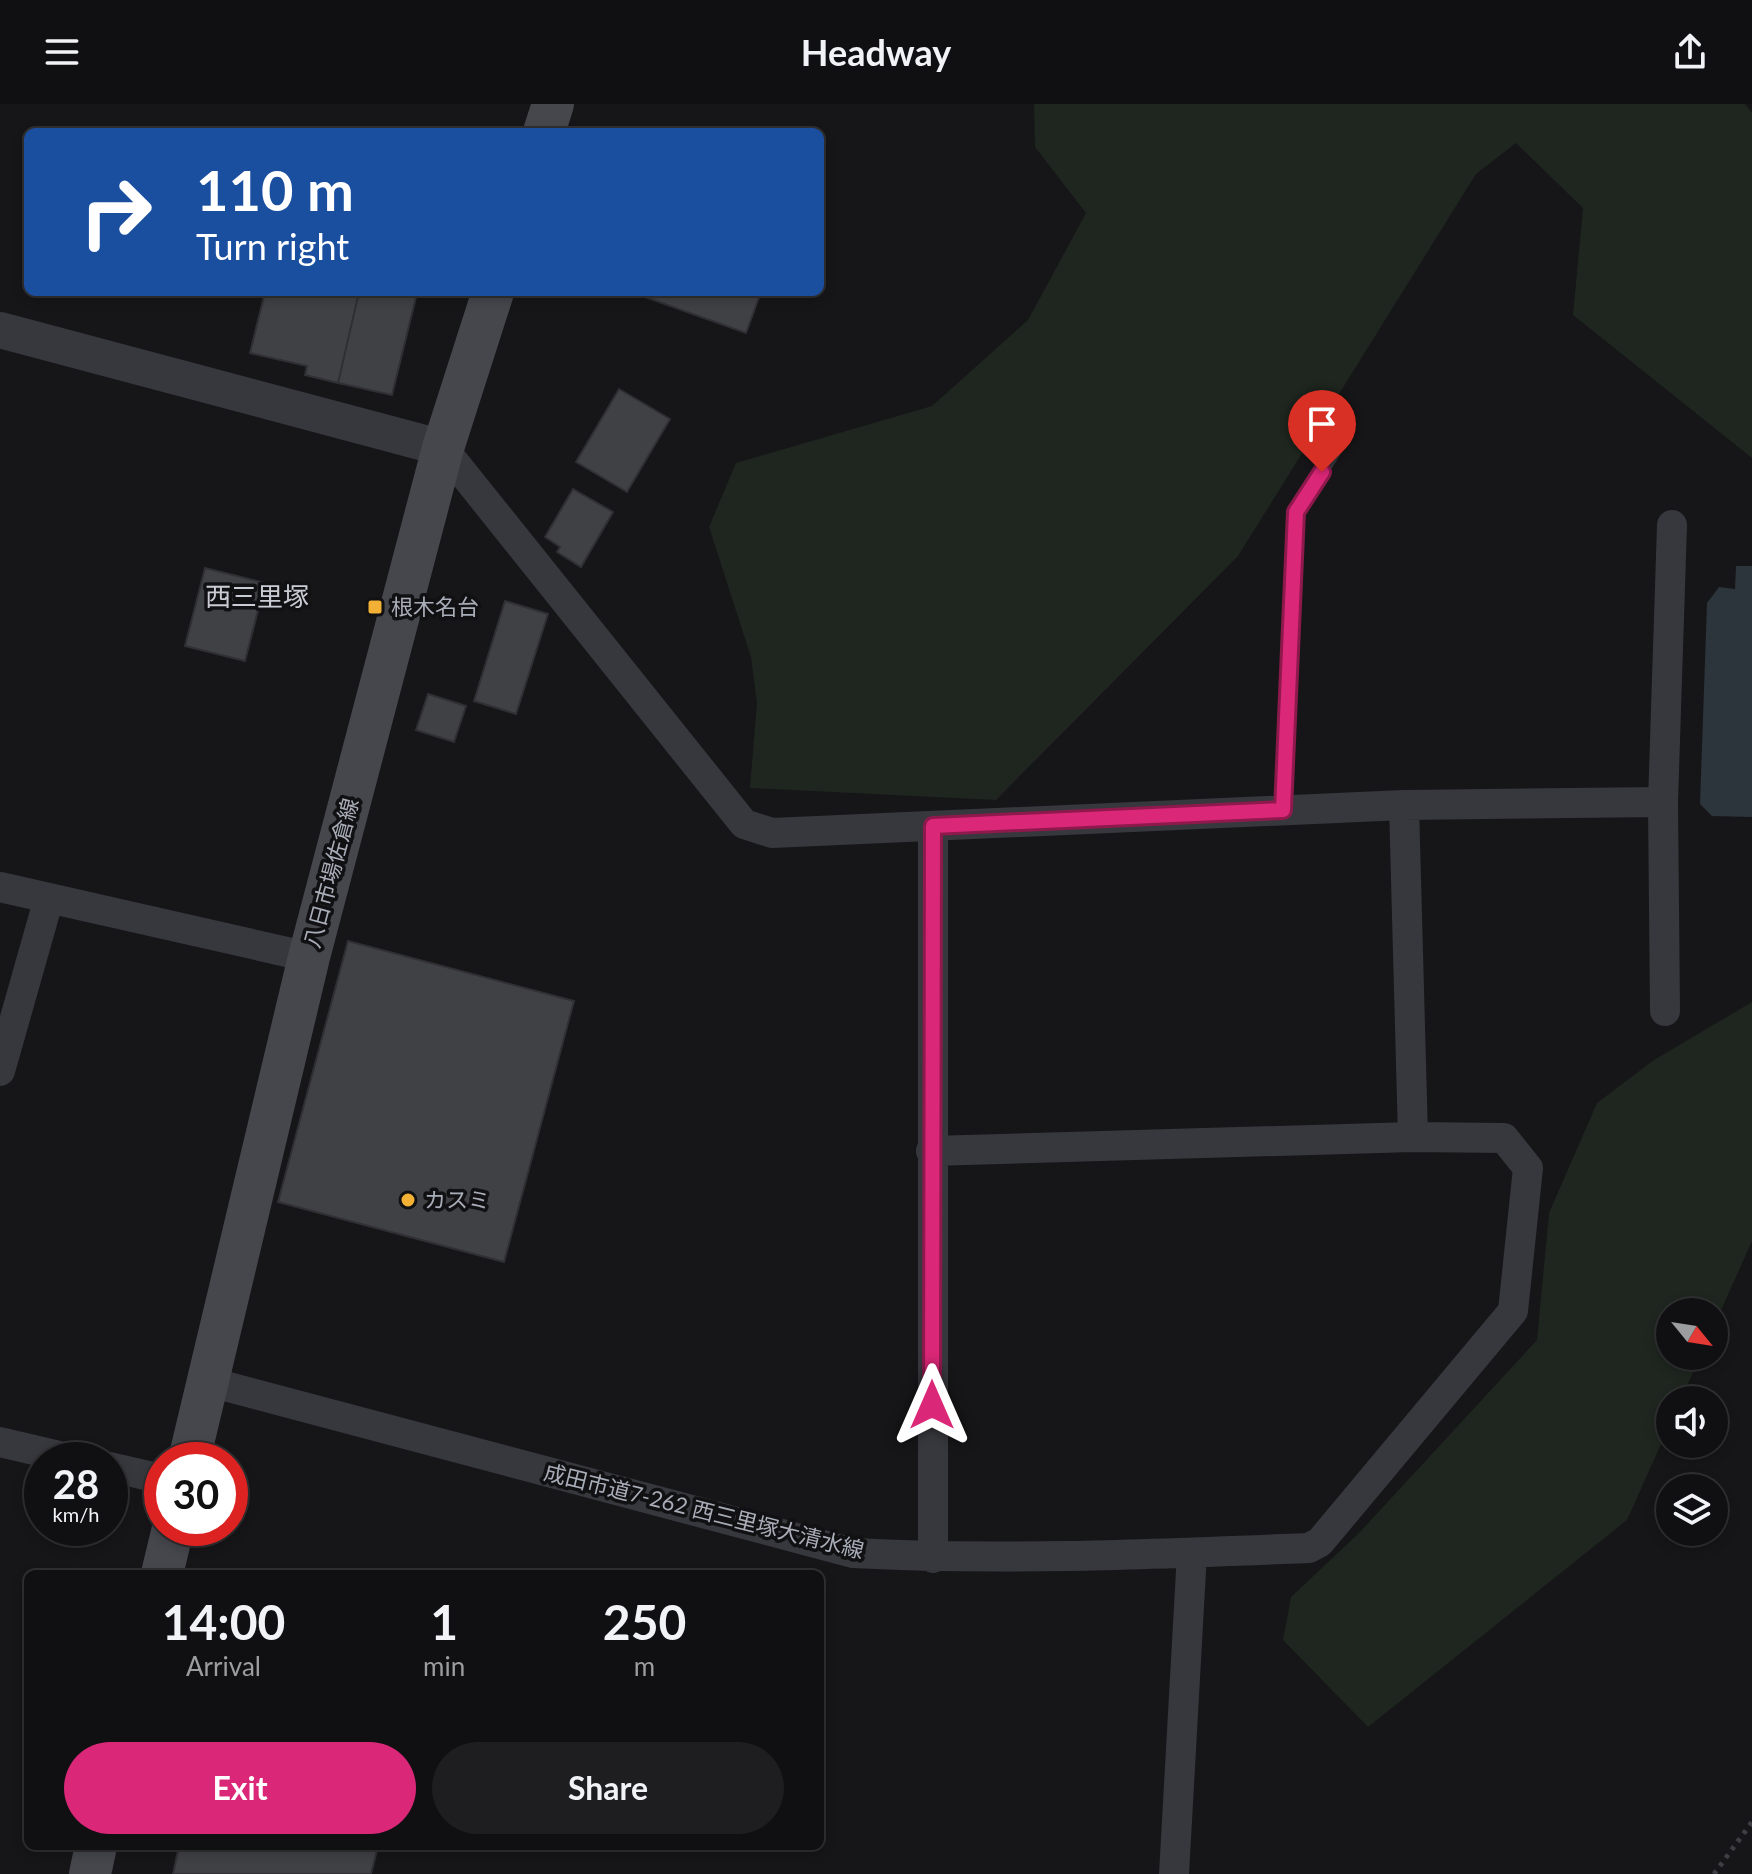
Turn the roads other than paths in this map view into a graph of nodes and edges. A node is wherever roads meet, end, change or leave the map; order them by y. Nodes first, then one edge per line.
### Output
1 (553, 104) edge
2 (545, 128) edge
3 (492, 296) edge
4 (0, 330) edge
5 (1347, 431) dead end
6 (443, 448) junction
7 (1672, 525) dead end
8 (1663, 802) junction
9 (1404, 805) junction
10 (1283, 810) junction
11 (933, 826) junction
12 (0, 887) edge
13 (49, 898) junction
14 (309, 957) junction
15 (1665, 1011) dead end
16 (0, 1071) edge
17 (1413, 1137) junction
18 (931, 1151) junction
19 (206, 1381) junction
20 (0, 1442) edge
21 (193, 1442) edge
22 (24, 1448) edge
23 (169, 1546) edge
24 (1192, 1553) junction
25 (933, 1558) junction
26 (163, 1570) edge
27 (95, 1850) edge
28 (90, 1874) edge
29 (1174, 1874) edge

1 - 2 main road
3 - 6 main road, 八日市場佐倉線
4 - 6 street
5 - 10 lane
6 - 11 street
6 - 14 main road, 八日市場佐倉線
7 - 8 street
8 - 9 street
8 - 15 street
9 - 10 street
9 - 17 street
10 - 11 street
11 - 18 street
12 - 13 street
13 - 14 street
13 - 16 street
14 - 19 main road, 八日市場佐倉線
17 - 18 street
17 - 24 street, 成田市道7-262 西三里塚大清水線
18 - 25 street
19 - 21 main road, 八日市場佐倉線
19 - 25 street, 成田市道7-262 西三里塚大清水線
20 - 22 street
23 - 26 main road
24 - 25 street, 成田市道7-262 西三里塚大清水線
24 - 29 street
27 - 28 main road

